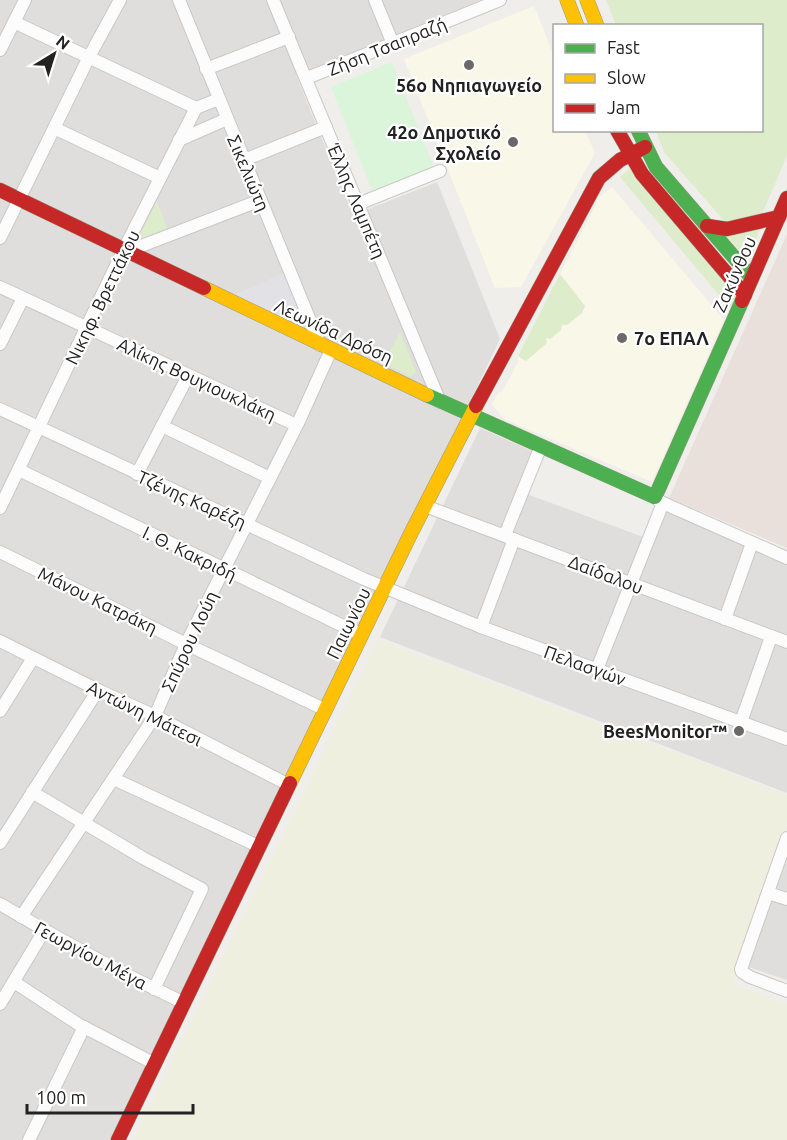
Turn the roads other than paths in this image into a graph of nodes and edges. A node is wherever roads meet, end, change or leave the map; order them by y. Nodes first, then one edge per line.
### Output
1 (25, 0) edge
2 (120, 0) edge
3 (179, 0) edge
4 (273, 0) edge
5 (375, 0) edge
6 (500, 0) edge
7 (567, 0) edge
8 (586, 0) edge
9 (14, 22) junction
10 (575, 24) edge
11 (596, 24) edge
12 (289, 37) junction
13 (393, 44) junction
14 (0, 50) edge
15 (89, 57) junction
16 (206, 69) junction
17 (307, 78) junction
18 (219, 99) junction
19 (196, 108) junction
20 (227, 119) junction
21 (54, 128) junction
22 (326, 128) junction
23 (618, 132) edge
24 (639, 132) edge
25 (179, 140) junction
26 (645, 147) junction
27 (629, 154) junction
28 (244, 160) junction
29 (440, 171) dead end
30 (160, 178) junction
31 (0, 190) edge
32 (787, 198) edge
33 (18, 200) junction
34 (261, 200) junction
35 (358, 204) junction
36 (779, 217) junction
37 (707, 226) junction
38 (0, 238) edge
39 (123, 251) junction
40 (752, 278) junction
41 (0, 287) edge
42 (745, 295) junction
43 (23, 298) junction
44 (4, 325) edge
45 (87, 328) junction
46 (0, 344) edge
47 (326, 347) junction
48 (188, 376) junction
49 (440, 402) junction
50 (0, 409) edge
51 (470, 416) junction
52 (296, 425) junction
53 (162, 426) junction
54 (39, 428) junction
55 (541, 446) junction
56 (19, 470) junction
57 (136, 474) junction
58 (270, 478) junction
59 (659, 500) junction
60 (425, 506) junction
61 (0, 508) edge
62 (246, 523) junction
63 (509, 537) junction
64 (752, 543) junction
65 (0, 552) edge
66 (787, 558) edge
67 (223, 569) junction
68 (631, 583) junction
69 (385, 587) junction
70 (724, 619) junction
71 (481, 627) junction
72 (362, 635) junction
73 (771, 637) junction
74 (0, 641) edge
75 (787, 642) edge
76 (186, 644) junction
77 (33, 658) junction
78 (597, 669) junction
79 (98, 690) junction
80 (326, 710) junction
81 (0, 711) edge
82 (155, 716) junction
83 (741, 722) junction
84 (787, 738) edge
85 (114, 779) junction
86 (289, 785) junction
87 (32, 792) junction
88 (85, 824) junction
89 (787, 837) edge
90 (0, 843) edge
91 (260, 847) junction
92 (768, 893) junction
93 (787, 899) edge
94 (0, 904) edge
95 (21, 917) junction
96 (44, 931) junction
97 (14, 982) junction
98 (154, 989) junction
99 (787, 991) edge
100 (184, 1003) junction
101 (0, 1004) edge
102 (84, 1027) junction
103 (155, 1064) junction
104 (29, 1140) edge
105 (118, 1140) edge

1 - 9 street
2 - 15 street
3 - 16 street, Σικελιώτη
4 - 12 street, Έλλης Λαμπέτη
5 - 13 street
6 - 13 street, Ζήση Τσαπραζή
7 - 10 street
8 - 11 street
9 - 14 street
9 - 15 street
12 - 16 street
12 - 17 street, Έλλης Λαμπέτη
13 - 17 street, Ζήση Τσαπραζή
15 - 19 street
15 - 21 street
16 - 18 street, Σικελιώτη
17 - 22 street, Έλλης Λαμπέτη
18 - 19 street
18 - 20 street, Σικελιώτη
19 - 25 street, Νικηφ. Βρεττάκου
20 - 25 street
20 - 28 street, Σικελιώτη
21 - 30 street
21 - 33 street
22 - 28 street
22 - 35 street, Έλλης Λαμπέτη
23 - 27 street
24 - 26 street
25 - 30 street, Νικηφ. Βρεττάκου
26 - 27 street, Παιωνίου
26 - 37 street
27 - 42 street
27 - 51 street, Παιωνίου
28 - 34 street, Σικελιώτη
29 - 35 street
30 - 39 street, Νικηφ. Βρεττάκου
31 - 33 street, Λεωνίδα Δρόση
32 - 36 street, Ζακύνθου
33 - 38 street
33 - 39 street, Λεωνίδα Δρόση
34 - 39 street
34 - 47 street, Σικελιώτη
35 - 49 street, Έλλης Λαμπέτη
36 - 37 street
36 - 40 street, Ζακύνθου
37 - 40 street
39 - 45 street, Νικηφ. Βρεττάκου
39 - 47 street, Λεωνίδα Δρόση
40 - 42 street, Ζακύνθου
41 - 43 street, Αλίκης Βουγιουκλάκη
42 - 59 street, Ζακύνθου
43 - 44 street
43 - 45 street, Αλίκης Βουγιουκλάκη
44 - 46 street
45 - 48 street, Αλίκης Βουγιουκλάκη
45 - 54 street, Νικηφ. Βρεττάκου
47 - 49 street, Λεωνίδα Δρόση
47 - 52 street, Σπύρου Λούη
48 - 52 street, Αλίκης Βουγιουκλάκη
48 - 53 street
49 - 51 street, Λεωνίδα Δρόση
50 - 54 street, Τζένης Καρέζη
51 - 55 street, Λεωνίδα Δρόση
51 - 60 street, Παιωνίου
52 - 58 street, Σπύρου Λούη
53 - 57 street
53 - 58 street
54 - 56 street, Νικηφ. Βρεττάκου
54 - 57 street, Τζένης Καρέζη
55 - 59 street, Λεωνίδα Δρόση
55 - 63 street
56 - 61 street, Νικηφ. Βρεττάκου
56 - 67 street, Ι. Θ. Κακριδή
57 - 62 street, Τζένης Καρέζη
58 - 62 street, Σπύρου Λούη
59 - 64 street
59 - 68 street, Ζακύνθου
60 - 63 street, Δαίδαλου
60 - 69 street, Παιωνίου
62 - 67 street, Σπύρου Λούη
62 - 69 street, Τζένης Καρέζη
63 - 68 street, Δαίδαλου
63 - 71 street
64 - 66 street
64 - 70 street
65 - 76 street, Μάνου Κατράκη
67 - 72 street, Ι. Θ. Κακριδή
67 - 76 street, Σπύρου Λούη
68 - 70 street, Δαίδαλου
68 - 78 street, Ζακύνθου
69 - 71 street, Πελασγών
69 - 72 street, Παιωνίου
70 - 73 street, Δαίδαλου
71 - 78 street, Πελασγών
72 - 80 street, Παιωνίου
73 - 75 street, Δαίδαλου
73 - 83 street
74 - 77 street, Αντώνη Μάτεσι
76 - 80 street, Μάνου Κατράκη
76 - 82 street, Σπύρου Λούη
77 - 79 street, Αντώνη Μάτεσι
77 - 81 street
78 - 83 street, Πελασγών
79 - 82 street, Αντώνη Μάτεσι
79 - 87 street
80 - 86 street, Παιωνίου
82 - 85 street, Σπύρου Λούη
82 - 86 street, Αντώνη Μάτεσι
83 - 84 street, Πελασγών
85 - 88 street, Σπύρου Λούη
85 - 91 street
86 - 91 street, Παιωνίου
87 - 88 street
87 - 90 street
88 - 95 street, Σπύρου Λούη
88 - 98 street
89 - 92 street
91 - 100 street, Παιωνίου
92 - 93 street
92 - 99 street
94 - 95 street, Γεωργίου Μέγα
95 - 96 street, Γεωργίου Μέγα
96 - 97 street
96 - 98 street, Γεωργίου Μέγα
97 - 101 street
97 - 102 street
98 - 100 street, Γεωργίου Μέγα
100 - 103 street, Παιωνίου
102 - 103 street
102 - 104 street
103 - 105 street, Παιωνίου

